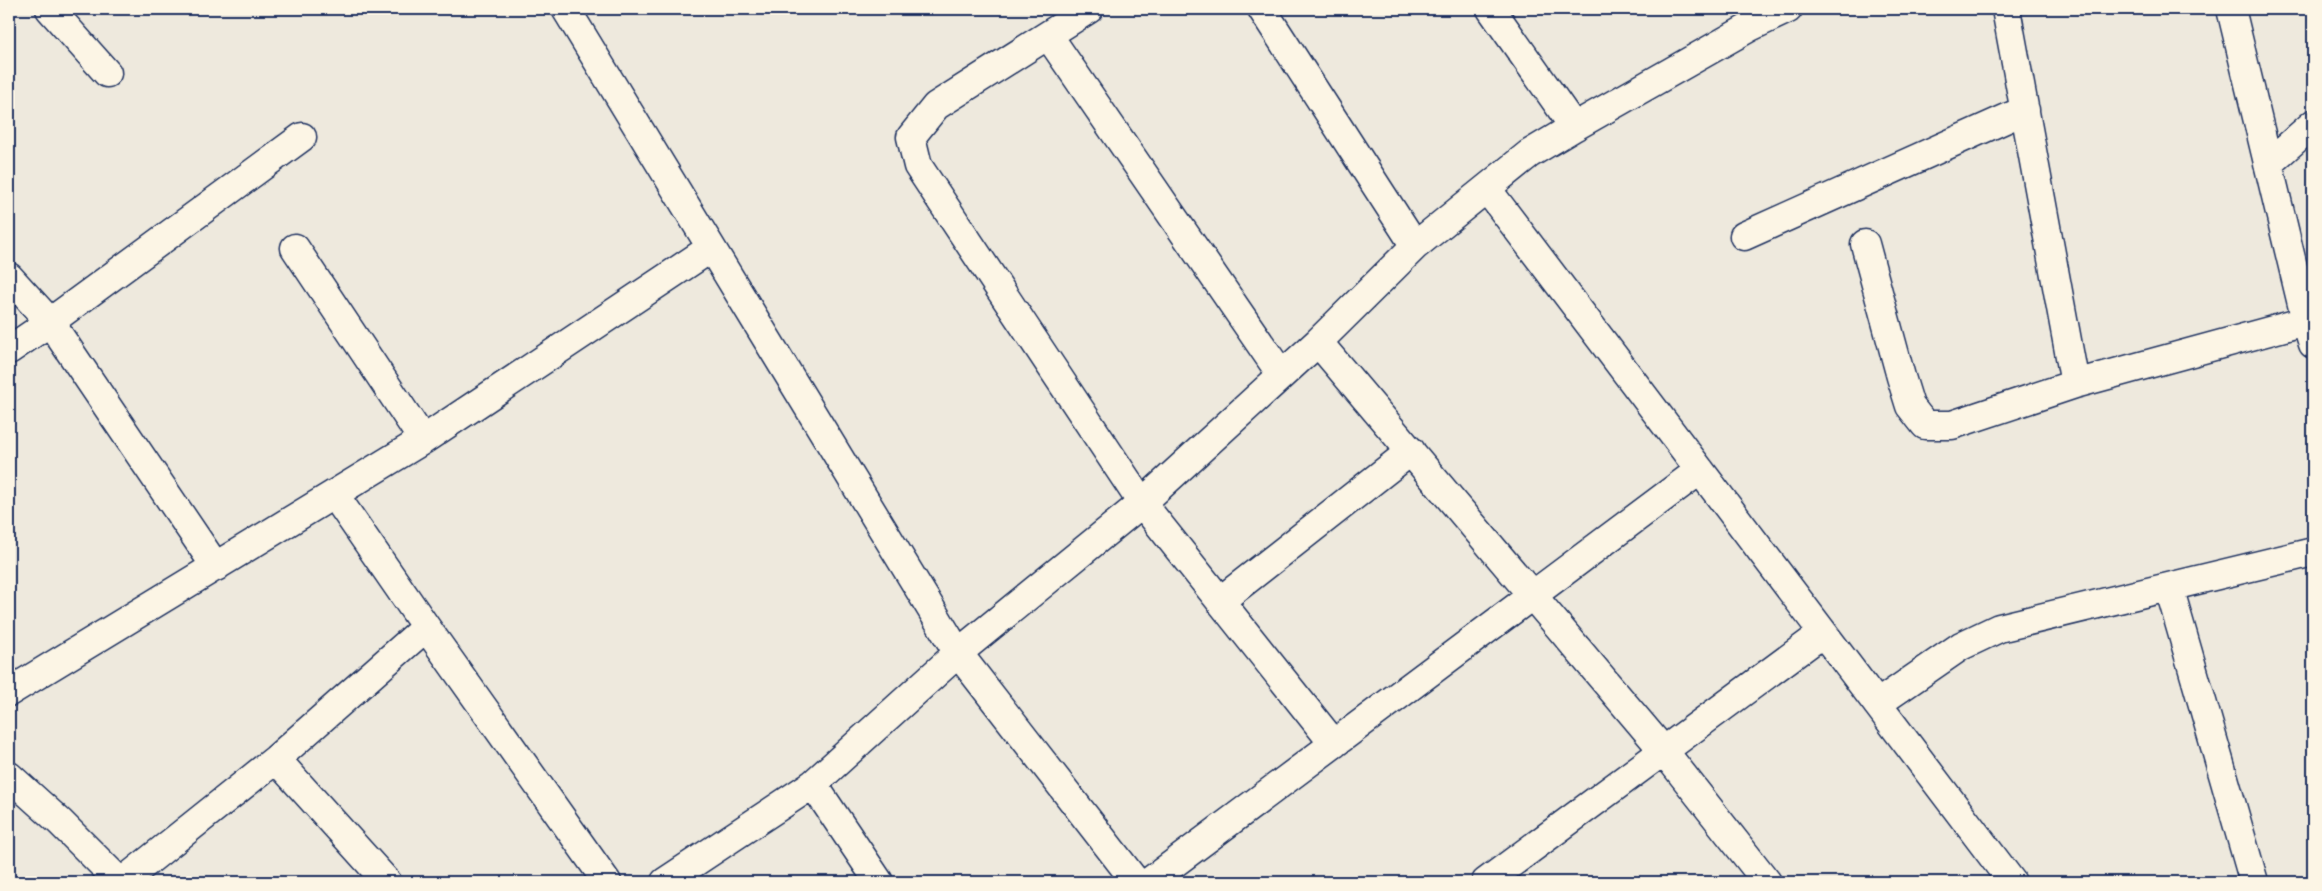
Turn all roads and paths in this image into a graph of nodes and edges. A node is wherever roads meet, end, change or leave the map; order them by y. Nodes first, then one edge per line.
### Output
1 (50, 9) edge
2 (566, 9) edge
3 (1088, 9) edge
4 (1262, 9) edge
5 (1490, 9) edge
6 (1788, 9) edge
7 (2006, 9) edge
8 (2230, 9) edge
9 (1744, 18) edge
10 (1048, 35) junction
11 (107, 72) dead end
12 (2025, 110) junction
13 (2313, 124) edge
14 (1574, 127) junction
15 (302, 137) dead end
16 (2268, 164) junction
17 (1487, 189) junction
18 (1744, 236) dead end
19 (1866, 244) dead end
20 (1415, 246) junction
21 (295, 248) dead end
22 (711, 248) junction
23 (9, 277) edge
24 (50, 322) junction
25 (2309, 332) edge
26 (1318, 342) junction
27 (9, 350) edge
28 (1282, 374) junction
29 (2075, 384) junction
30 (423, 440) junction
31 (1411, 451) junction
32 (1700, 470) junction
33 (334, 494) junction
34 (1142, 503) junction
35 (2313, 552) edge
36 (216, 567) junction
37 (2169, 587) junction
38 (1533, 595) junction
39 (1220, 601) junction
40 (426, 628) junction
41 (1824, 632) junction
42 (958, 653) junction
43 (9, 692) edge
44 (1877, 704) junction
45 (1334, 744) junction
46 (1663, 750) junction
47 (276, 759) junction
48 (9, 776) edge
49 (813, 784) junction
50 (121, 882) edge
51 (387, 882) edge
52 (607, 882) edge
53 (665, 882) edge
54 (879, 882) edge
55 (1136, 882) edge
56 (1149, 882) edge
57 (1486, 882) edge
58 (1767, 882) edge
59 (2012, 882) edge
60 (2254, 882) edge

1 - 11 street
2 - 22 street
3 - 10 street
4 - 20 street
5 - 14 street
6 - 9 street
7 - 12 street
8 - 16 street
9 - 14 street
10 - 28 street
10 - 34 street
12 - 18 street
12 - 29 street
13 - 16 street
14 - 17 street
15 - 24 street
16 - 25 street
17 - 20 street
17 - 32 street
19 - 29 street
20 - 26 street
21 - 30 street
22 - 30 street
22 - 42 street
23 - 24 street
24 - 27 street
24 - 36 street
25 - 29 street
26 - 28 street
26 - 31 street
28 - 34 street
30 - 33 street
31 - 38 street
31 - 39 street
32 - 38 street
32 - 41 street
33 - 36 street
33 - 40 street
34 - 39 street
34 - 42 street
35 - 37 street
36 - 43 street
37 - 44 street
37 - 60 street
38 - 45 street
38 - 46 street
39 - 45 street
40 - 47 street
40 - 52 street
41 - 44 street
41 - 46 street
42 - 49 street
42 - 55 street
44 - 59 street
45 - 56 street
46 - 57 street
46 - 58 street
47 - 50 street
47 - 51 street
48 - 50 street
49 - 53 street
49 - 54 street

